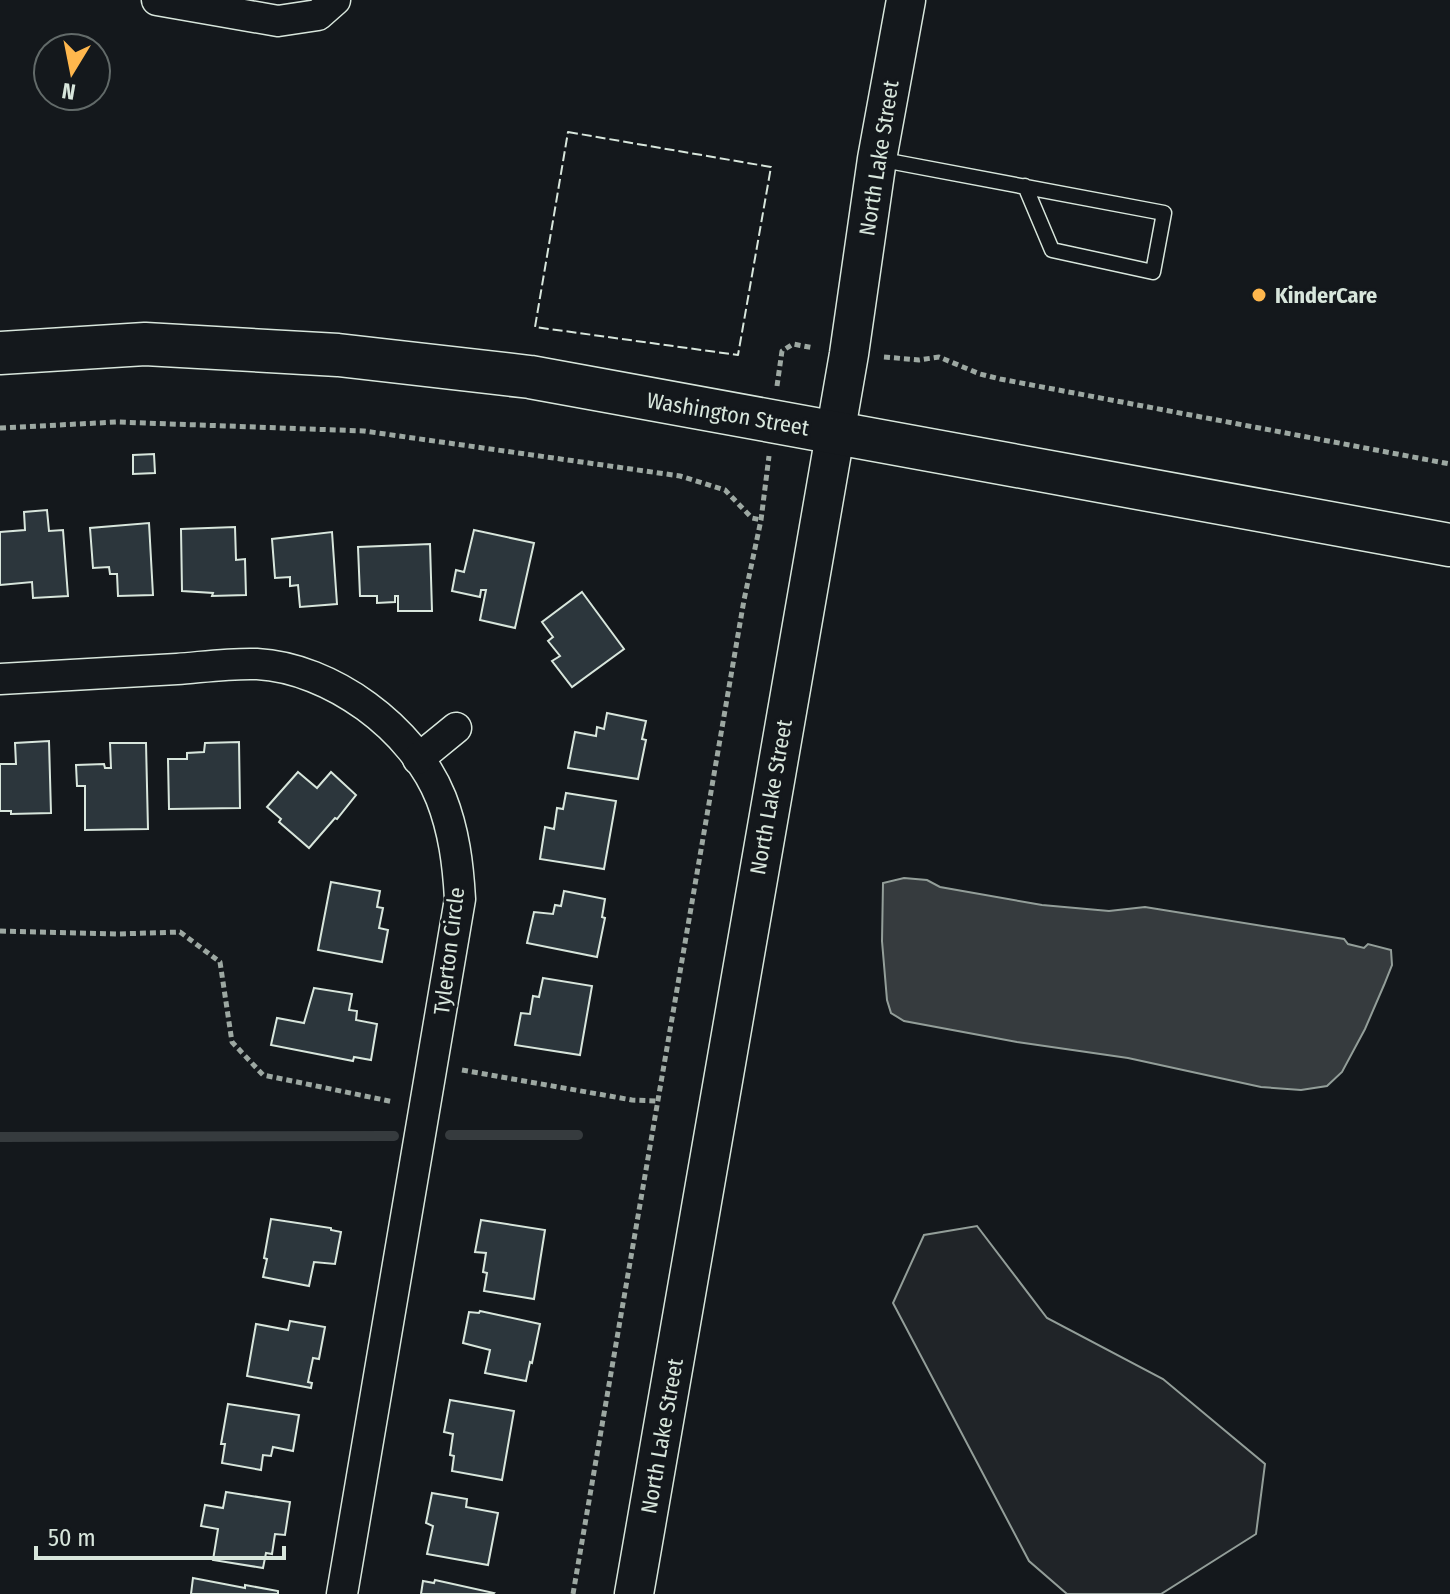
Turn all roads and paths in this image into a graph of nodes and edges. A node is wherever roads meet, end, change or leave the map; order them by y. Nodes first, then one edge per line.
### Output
1 (157, 0) edge
2 (335, 0) edge
3 (906, 0) edge
4 (877, 159) junction
5 (1025, 186) junction
6 (0, 353) edge
7 (919, 360) dead end
8 (0, 428) edge
9 (834, 433) junction
10 (1450, 464) edge
11 (1450, 545) edge
12 (0, 679) edge
13 (456, 728) dead end
14 (418, 759) junction
15 (0, 931) edge
16 (433, 1065) junction
17 (658, 1101) junction
18 (427, 1108) junction
19 (342, 1594) edge
20 (573, 1594) edge
21 (634, 1594) edge

1 - 2 street
3 - 4 street, North Lake Street
4 - 5 lane
4 - 9 street, North Lake Street
5 - 5 lane
6 - 9 main road, Washington Street
7 - 10 path
8 - 17 path
9 - 11 main road, Washington Street
9 - 21 street, North Lake Street
12 - 14 street, Tylerton Circle
13 - 14 street
14 - 16 street, Tylerton Circle
15 - 18 path
16 - 17 path
16 - 18 street, Tylerton Circle
17 - 20 path
18 - 19 street, Tylerton Circle

